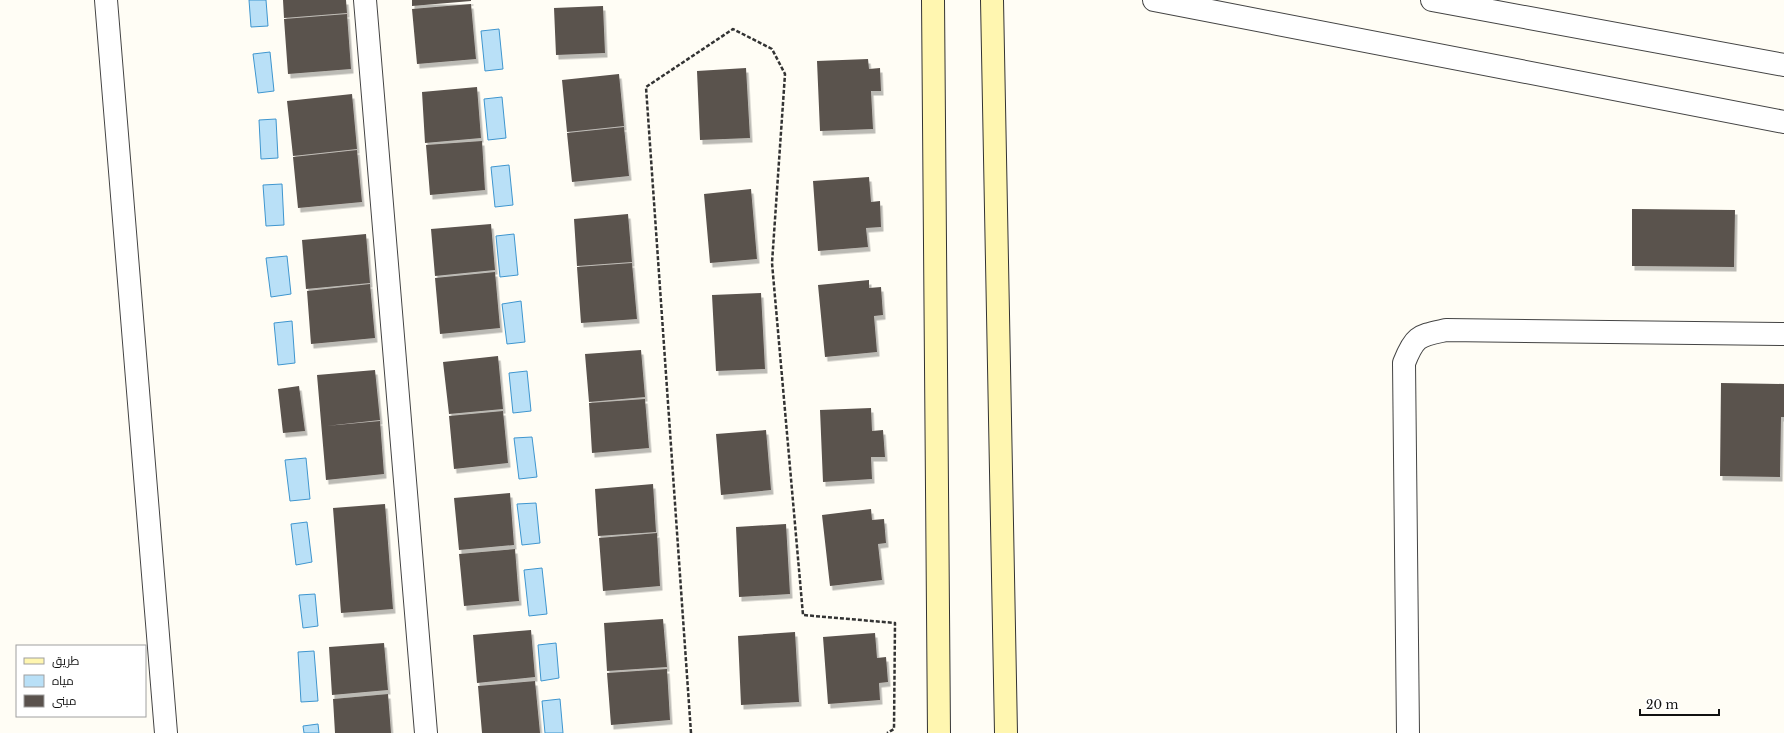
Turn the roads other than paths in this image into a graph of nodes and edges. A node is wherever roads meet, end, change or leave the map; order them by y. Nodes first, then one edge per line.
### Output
1 (106, 0) edge
2 (366, 0) edge
3 (933, 0) edge
4 (992, 0) edge
5 (1154, 0) edge
6 (1432, 0) edge
7 (1784, 65) edge
8 (1784, 122) edge
9 (1784, 334) edge
10 (166, 733) edge
11 (426, 733) edge
12 (939, 733) edge
13 (1006, 733) edge
14 (1408, 733) edge

1 - 10 street
2 - 11 street
3 - 12 street
4 - 13 street
5 - 8 street
6 - 7 street
9 - 14 street

